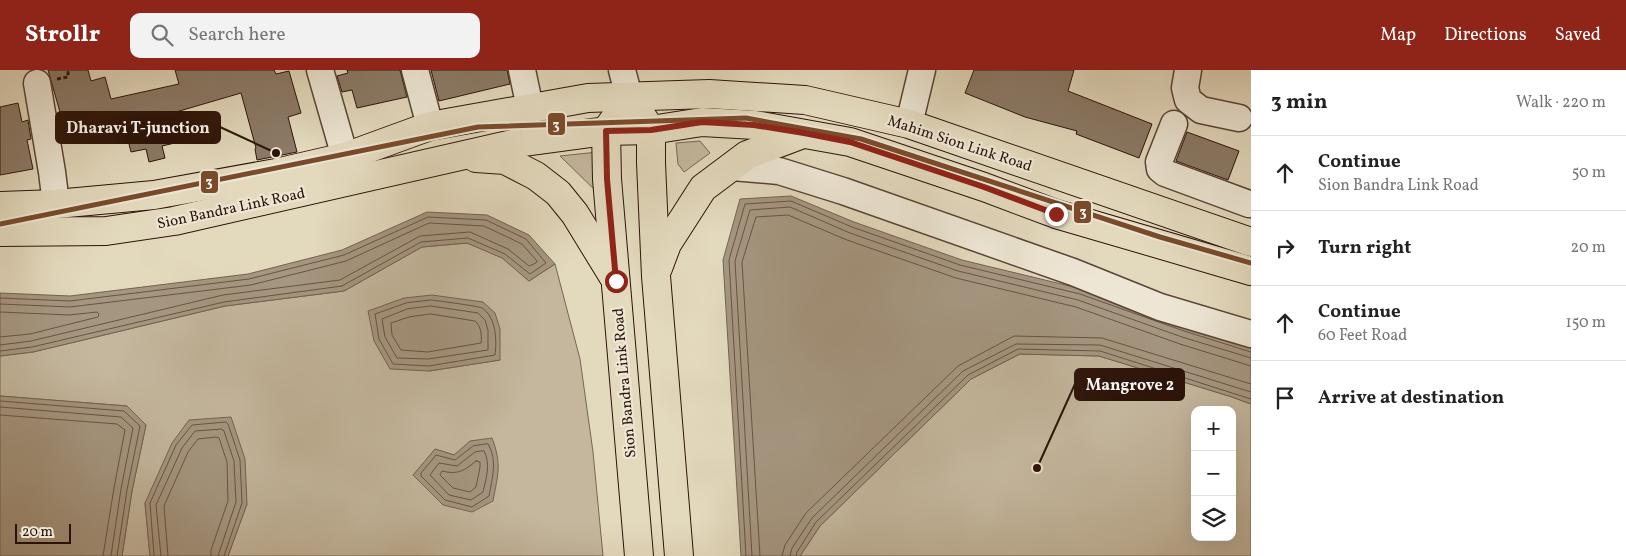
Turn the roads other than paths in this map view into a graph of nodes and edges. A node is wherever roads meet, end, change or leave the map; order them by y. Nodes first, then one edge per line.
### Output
1 (320, 70) edge
2 (415, 70) edge
3 (522, 70) edge
4 (622, 70) edge
5 (922, 70) edge
6 (1188, 70) edge
7 (37, 83) dead end
8 (629, 97) junction
9 (530, 108) junction
10 (1247, 113) edge
11 (909, 124) junction
12 (1174, 124) dead end
13 (430, 126) junction
14 (651, 130) junction
15 (606, 131) junction
16 (804, 133) junction
17 (345, 158) junction
18 (459, 158) junction
19 (732, 167) junction
20 (279, 185) junction
21 (1250, 201) edge
22 (56, 204) junction
23 (0, 206) edge
24 (0, 232) edge
25 (1244, 240) edge
26 (1251, 272) edge
27 (656, 276) junction
28 (616, 281) junction
29 (1251, 334) edge
30 (639, 556) edge
31 (679, 556) edge

1 - 17 street
2 - 13 street
3 - 9 street
4 - 8 street
5 - 11 street
6 - 10 street
7 - 22 street
8 - 9 main road, Sion Bandra Link Road
8 - 11 main road, Mahim Sion Link Road
8 - 14 main road
8 - 15 main road
9 - 13 main road, Sion Bandra Link Road
11 - 25 main road, Mahim Sion Link Road
12 - 21 street
13 - 17 main road, Sion Bandra Link Road
14 - 15 main road
14 - 16 main road
14 - 27 main road
15 - 18 main road
15 - 28 main road, Sion Bandra Link Road
16 - 19 main road
16 - 26 main road
17 - 20 main road, Sion Bandra Link Road
18 - 20 main road, Sion Bandra Link Road
18 - 28 main road
19 - 27 main road
19 - 29 street
20 - 22 main road, Sion Bandra Link Road
20 - 24 main road, Sion Bandra Link Road
21 - 25 street
22 - 23 main road, Sion Bandra Link Road
27 - 31 main road
28 - 30 main road, Sion Bandra Link Road

